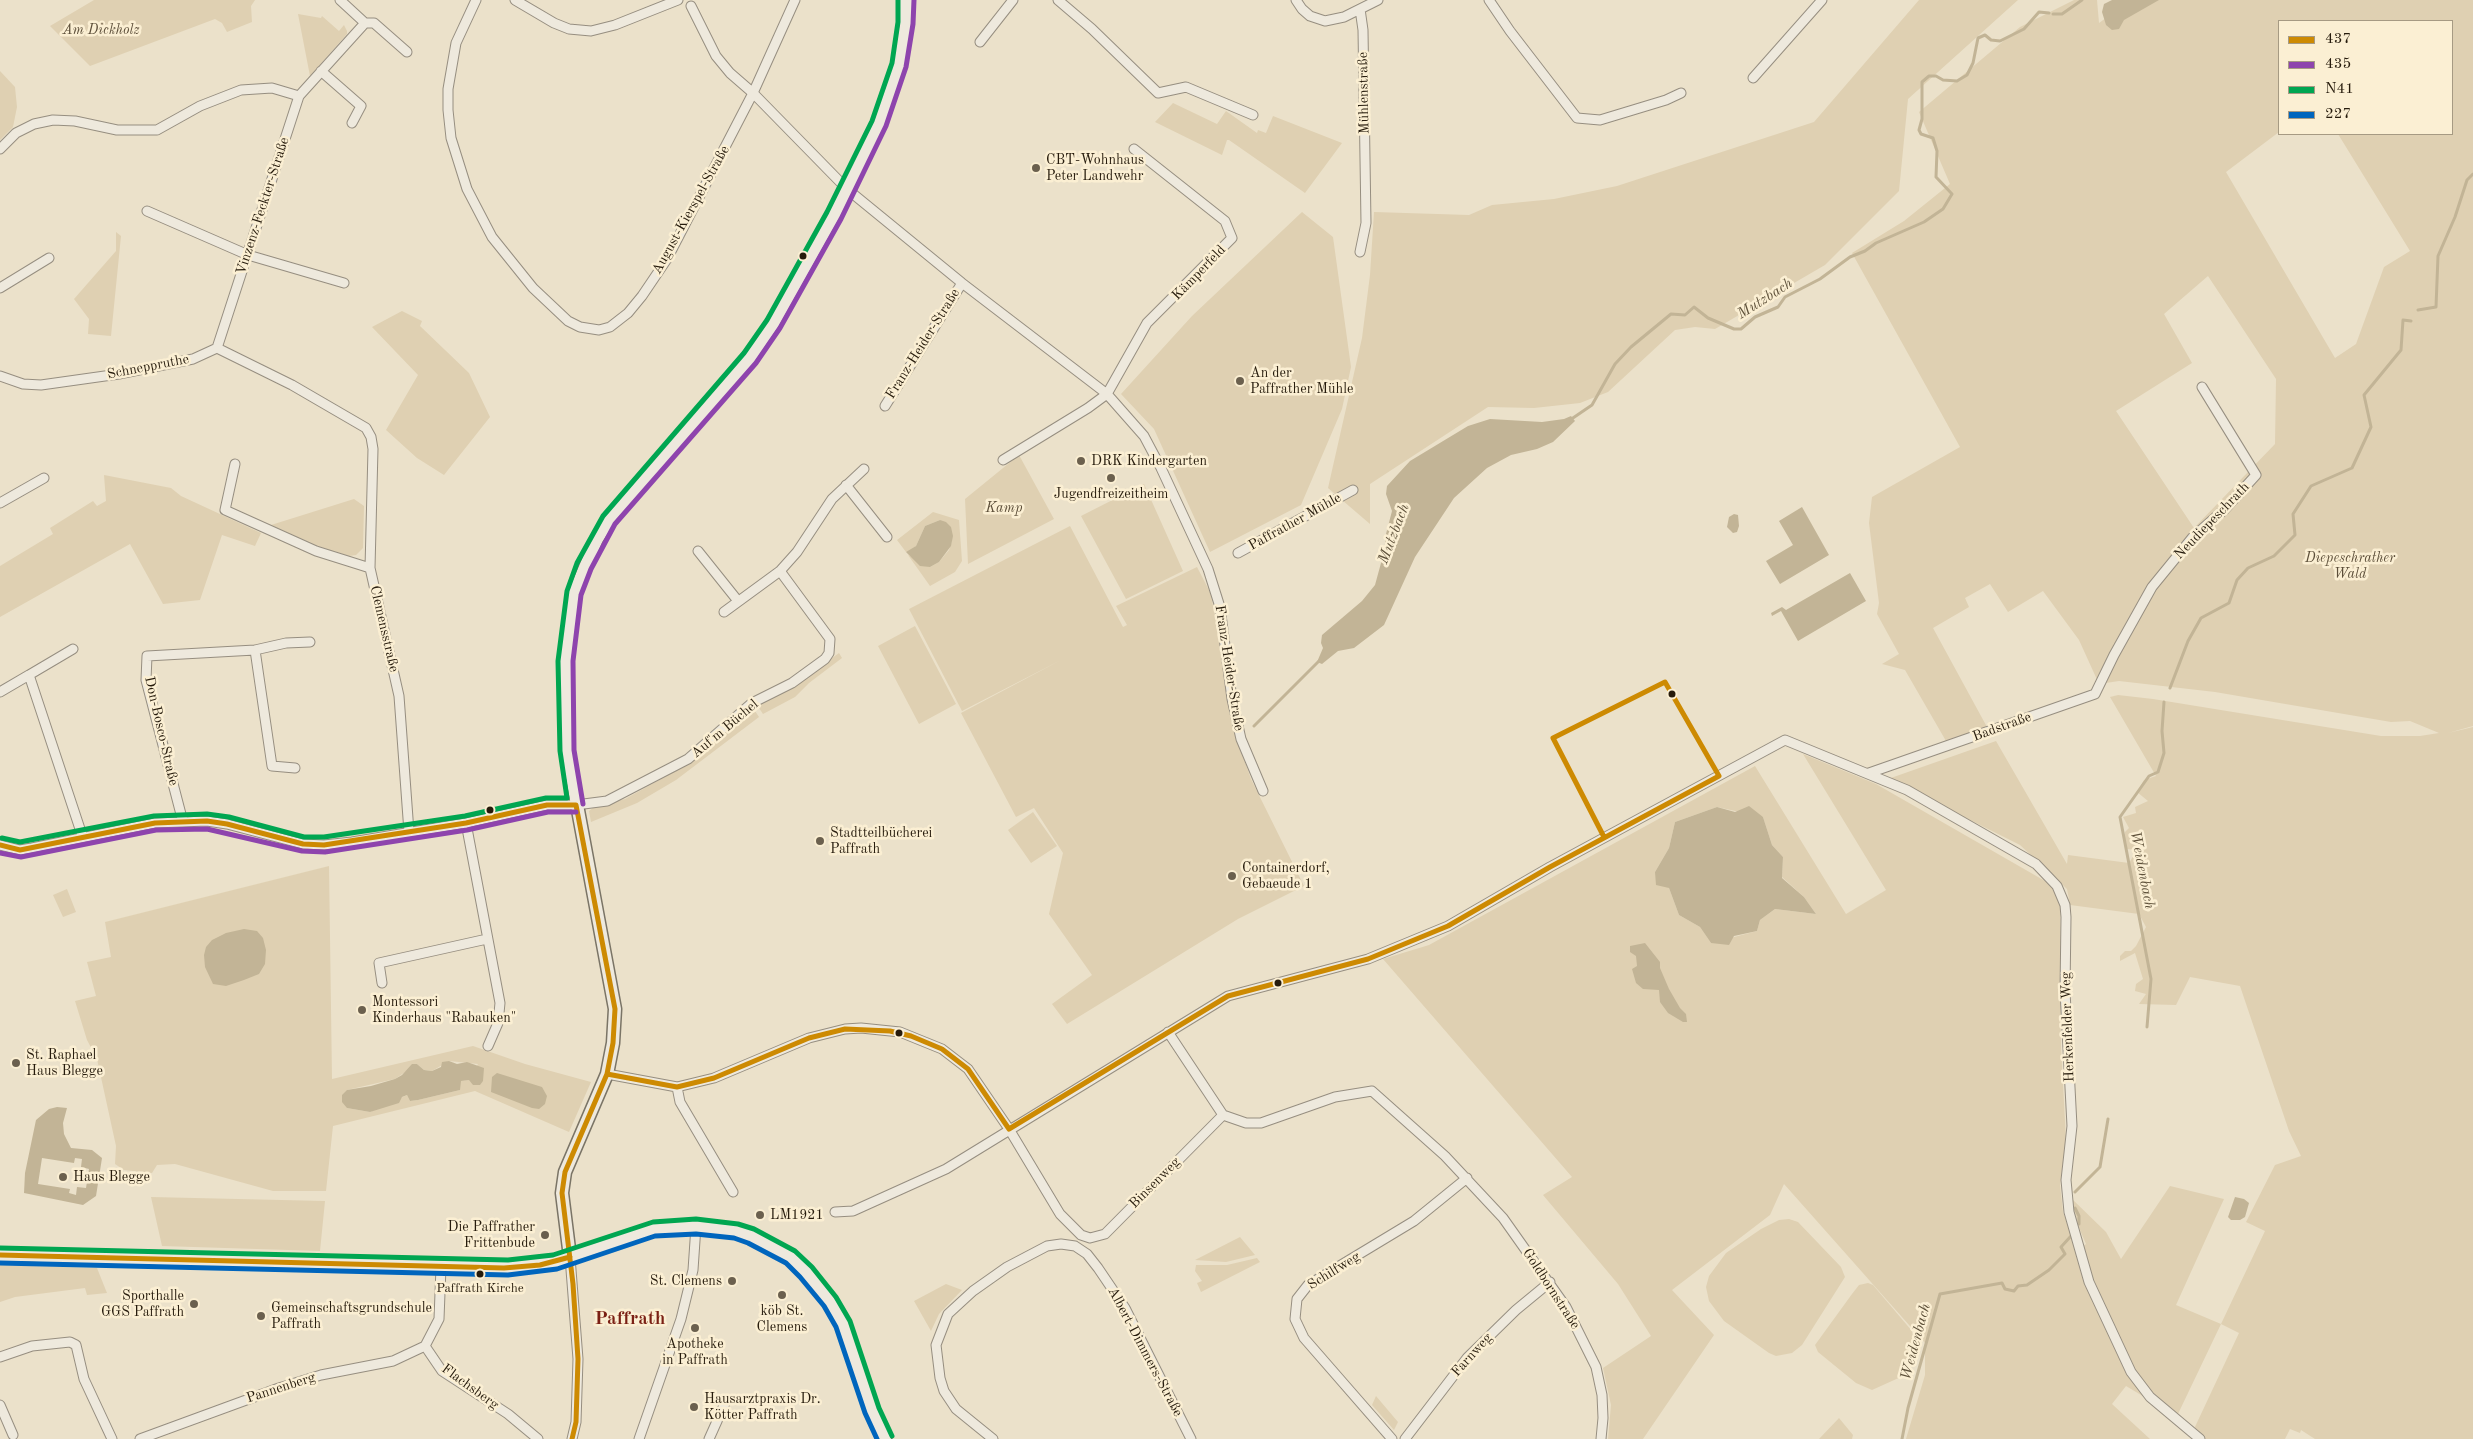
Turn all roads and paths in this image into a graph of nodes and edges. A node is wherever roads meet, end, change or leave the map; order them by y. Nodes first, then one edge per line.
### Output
1 (340, 0) edge
2 (476, 0) edge
3 (515, 0) edge
4 (678, 0) edge
5 (795, 0) edge
6 (906, 0) edge
7 (1012, 0) edge
8 (1058, 0) edge
9 (1296, 0) edge
10 (1378, 0) edge
11 (1489, 0) edge
12 (1822, 0) edge
13 (693, 3) edge
14 (1360, 9) junction
15 (365, 23) junction
16 (980, 42) dead end
17 (407, 52) dead end
18 (321, 71) junction
19 (1753, 78) dead end
20 (754, 93) junction
21 (1680, 93) dead end
22 (299, 96) junction
23 (1253, 115) dead end
24 (352, 123) dead end
25 (0, 149) edge
26 (1134, 149) dead end
27 (847, 189) junction
28 (147, 211) dead end
29 (1360, 252) dead end
30 (248, 255) junction
31 (49, 258) dead end
32 (344, 283) dead end
33 (962, 283) junction
34 (0, 288) edge
35 (217, 348) junction
36 (0, 376) edge
37 (2202, 387) dead end
38 (1107, 394) junction
39 (884, 406) dead end
40 (1003, 460) dead end
41 (235, 464) dead end
42 (864, 469) dead end
43 (44, 478) dead end
44 (846, 484) junction
45 (1353, 490) dead end
46 (0, 503) edge
47 (887, 537) dead end
48 (698, 551) dead end
49 (1238, 554) dead end
50 (370, 568) junction
51 (780, 571) junction
52 (738, 601) junction
53 (724, 612) dead end
54 (310, 642) dead end
55 (72, 649) dead end
56 (255, 650) junction
57 (2114, 655) joint
58 (29, 675) junction
59 (0, 692) edge
60 (295, 768) dead end
61 (1869, 774) junction
62 (1263, 791) dead end
63 (576, 805) junction
64 (183, 822) junction
65 (466, 823) junction
66 (409, 832) junction
67 (83, 838) junction
68 (0, 845) edge
69 (487, 939) junction
70 (382, 983) dead end
71 (1168, 1032) junction
72 (488, 1046) dead end
73 (607, 1074) junction
74 (677, 1087) junction
75 (1223, 1116) junction
76 (1009, 1129) junction
77 (1467, 1178) junction
78 (733, 1192) dead end
79 (834, 1212) dead end
80 (696, 1226) junction
81 (0, 1255) edge
82 (570, 1257) junction
83 (441, 1266) junction
84 (1550, 1282) junction
85 (424, 1346) junction
86 (0, 1358) edge
87 (726, 1400) dead end
88 (0, 1405) edge
89 (13, 1435) dead end
90 (112, 1439) edge
91 (140, 1439) edge
92 (538, 1439) edge
93 (572, 1439) edge
94 (639, 1439) edge
95 (709, 1439) edge
96 (886, 1439) edge
97 (993, 1439) edge
98 (1191, 1439) edge
99 (1392, 1439) edge
100 (1405, 1439) edge
101 (1601, 1439) edge
102 (2200, 1439) edge

1 - 15 street
2 - 20 street, August-Kierspel-Straße
3 - 4 street
4 - 13 street
5 - 20 street, August-Kierspel-Straße
6 - 27 main road
7 - 16 street
8 - 23 street
9 - 14 street
10 - 14 street
11 - 21 street
12 - 19 street
13 - 20 street, Franz-Heider-Straße
14 - 29 street, Mühlenstraße
15 - 17 street
15 - 18 street, Vinzenz-Feckter-Straße
18 - 22 street, Vinzenz-Feckter-Straße
18 - 24 street
20 - 27 street, Franz-Heider-Straße
22 - 25 street
22 - 30 street, Vinzenz-Feckter-Straße
26 - 38 street, Kämperfeld
27 - 33 street, Franz-Heider-Straße
27 - 63 main road
28 - 30 street
30 - 32 street
30 - 35 street, Vinzenz-Feckter-Straße
31 - 34 street
33 - 38 street, Franz-Heider-Straße
33 - 39 street, Franz-Heider-Straße
35 - 36 street, Schneppruthe
35 - 50 street, Clemensstraße
37 - 57 street, Neudiepeschrath
38 - 40 street
38 - 62 street, Franz-Heider-Straße
41 - 50 street
42 - 44 street
43 - 46 street
44 - 47 street
44 - 51 street
45 - 49 street, Paffrather Mühle
48 - 52 street
50 - 66 street, Clemensstraße
51 - 52 street
51 - 63 street, Auf'm Büchel
52 - 53 street
54 - 56 street, Don-Bosco-Straße
55 - 58 street
56 - 60 street
56 - 64 street, Don-Bosco-Straße
57 - 61 street, Badstraße
58 - 59 street
58 - 67 street
61 - 71 street, Herkenfelder Weg
61 - 102 street, Herkenfelder Weg
63 - 65 street
63 - 73 main road
64 - 66 street
64 - 67 street
65 - 66 street
65 - 69 street
67 - 68 street
69 - 70 street
69 - 72 street
71 - 75 street
71 - 76 street
73 - 74 street
73 - 82 main road
74 - 76 street
74 - 78 street
75 - 76 street, Binsenweg
75 - 77 street, Goldbornstraße
76 - 79 street
77 - 84 street, Goldbornstraße
77 - 99 street, Schilfweg
80 - 82 main road
80 - 94 street
80 - 96 main road
81 - 83 main road
82 - 83 main road
82 - 93 street
83 - 85 street
84 - 100 street, Farnweg
84 - 101 street, Goldbornstraße
85 - 91 street, Pannenberg
85 - 92 street, Flachsberg
86 - 90 street
87 - 95 street
88 - 89 street
97 - 98 street, Albert-Dimmers-Straße

